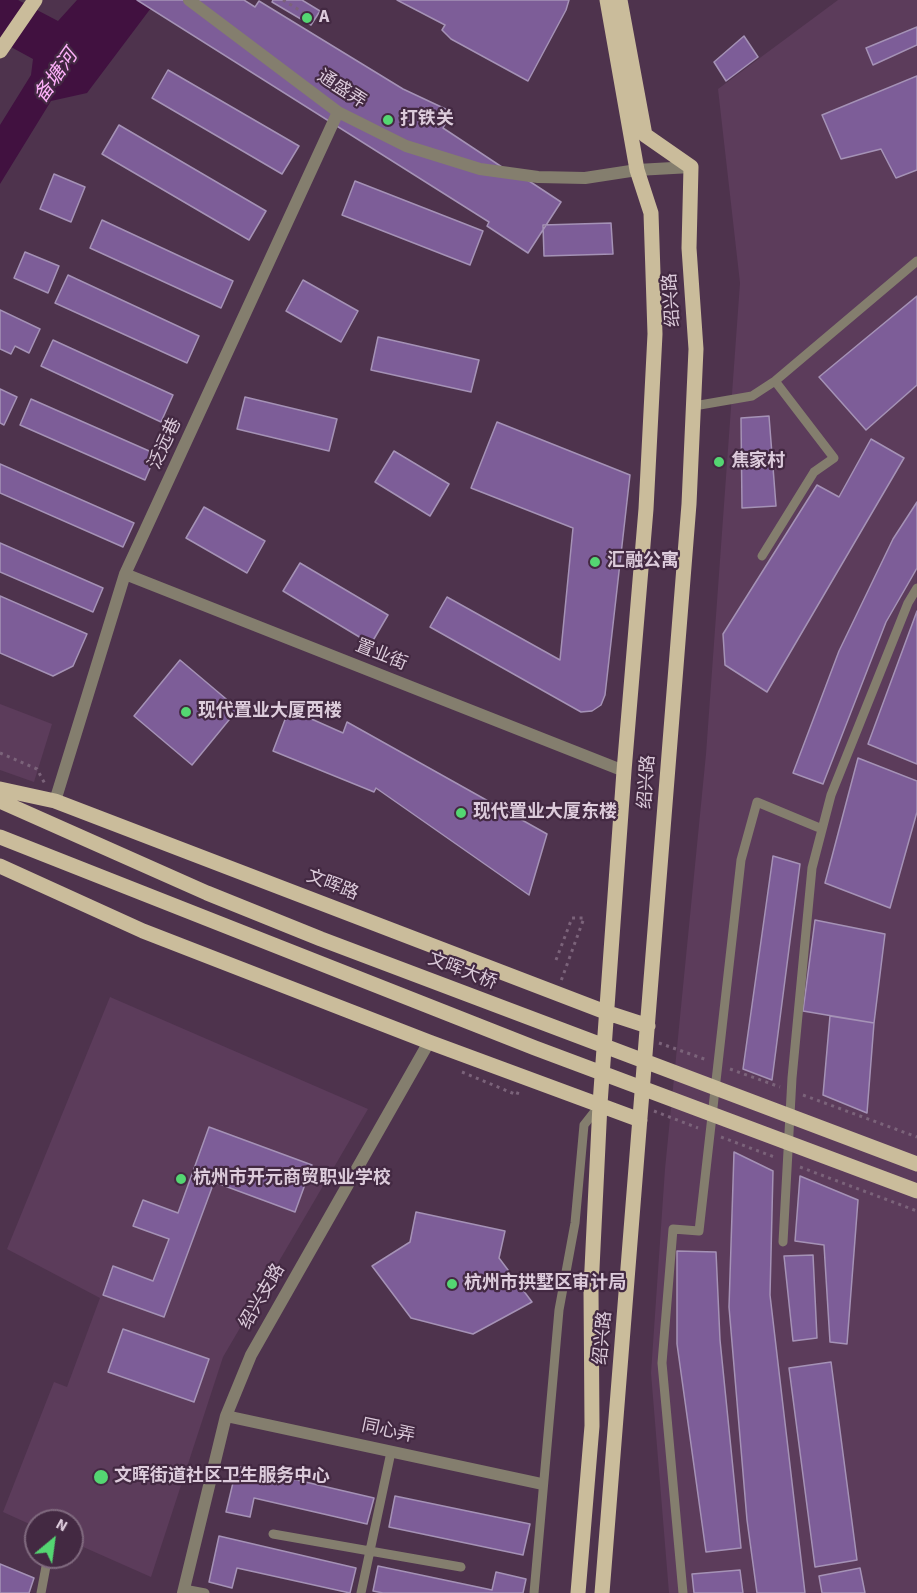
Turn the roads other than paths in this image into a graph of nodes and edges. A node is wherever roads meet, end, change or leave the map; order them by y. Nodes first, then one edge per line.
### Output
1 (189, 0) edge
2 (607, 0) edge
3 (620, 0) edge
4 (34, 2) edge
5 (2, 48) edge
6 (338, 112) junction
7 (692, 167) junction
8 (637, 170) junction
9 (917, 261) edge
10 (775, 381) junction
11 (694, 406) junction
12 (762, 556) dead end
13 (125, 574) junction
14 (917, 588) edge
15 (624, 771) junction
16 (0, 789) edge
17 (0, 801) edge
18 (55, 801) junction
19 (822, 829) junction
20 (0, 837) edge
21 (0, 866) edge
22 (608, 1013) junction
23 (650, 1033) junction
24 (429, 1042) junction
25 (600, 1104) junction
26 (645, 1115) junction
27 (917, 1164) edge
28 (917, 1191) edge
29 (783, 1242) dead end
30 (226, 1416) junction
31 (391, 1452) junction
32 (542, 1484) junction
33 (273, 1534) dead end
34 (370, 1551) junction
35 (461, 1567) dead end
36 (46, 1569) edge
37 (183, 1591) edge
38 (41, 1593) edge
39 (205, 1593) edge
40 (361, 1593) edge
41 (534, 1593) edge
42 (578, 1593) edge
43 (602, 1593) edge
44 (683, 1593) edge

1 - 6 street, 通盛弄
2 - 8 main road, 绍兴路
3 - 7 main road
4 - 5 main road
6 - 8 street, 通盛弄
6 - 13 street, 泛远巷
7 - 8 street, 通盛弄
7 - 11 main road, 绍兴路
8 - 15 main road, 绍兴路
9 - 10 lane
10 - 11 lane
10 - 12 lane
11 - 23 main road, 绍兴路
13 - 15 street, 置业街
13 - 18 street, 泛远巷
14 - 19 lane
15 - 22 main road, 绍兴路
16 - 18 main road, 文晖路
17 - 27 main road, 文晖大桥
18 - 22 main road, 文晖路
19 - 29 lane
19 - 44 lane
20 - 28 main road
21 - 24 main road
22 - 23 main road, 文晖路
22 - 25 main road, 绍兴路
23 - 26 main road, 绍兴路
24 - 25 main road
24 - 30 street, 绍兴支路
25 - 26 main road
25 - 32 lane
25 - 42 main road, 绍兴路
26 - 43 main road, 绍兴路
30 - 31 street, 同心弄
30 - 37 street, 绍兴支路
31 - 32 street, 同心弄
31 - 34 lane
32 - 41 lane
33 - 34 lane
34 - 35 lane
34 - 40 lane
36 - 38 lane
37 - 39 lane

